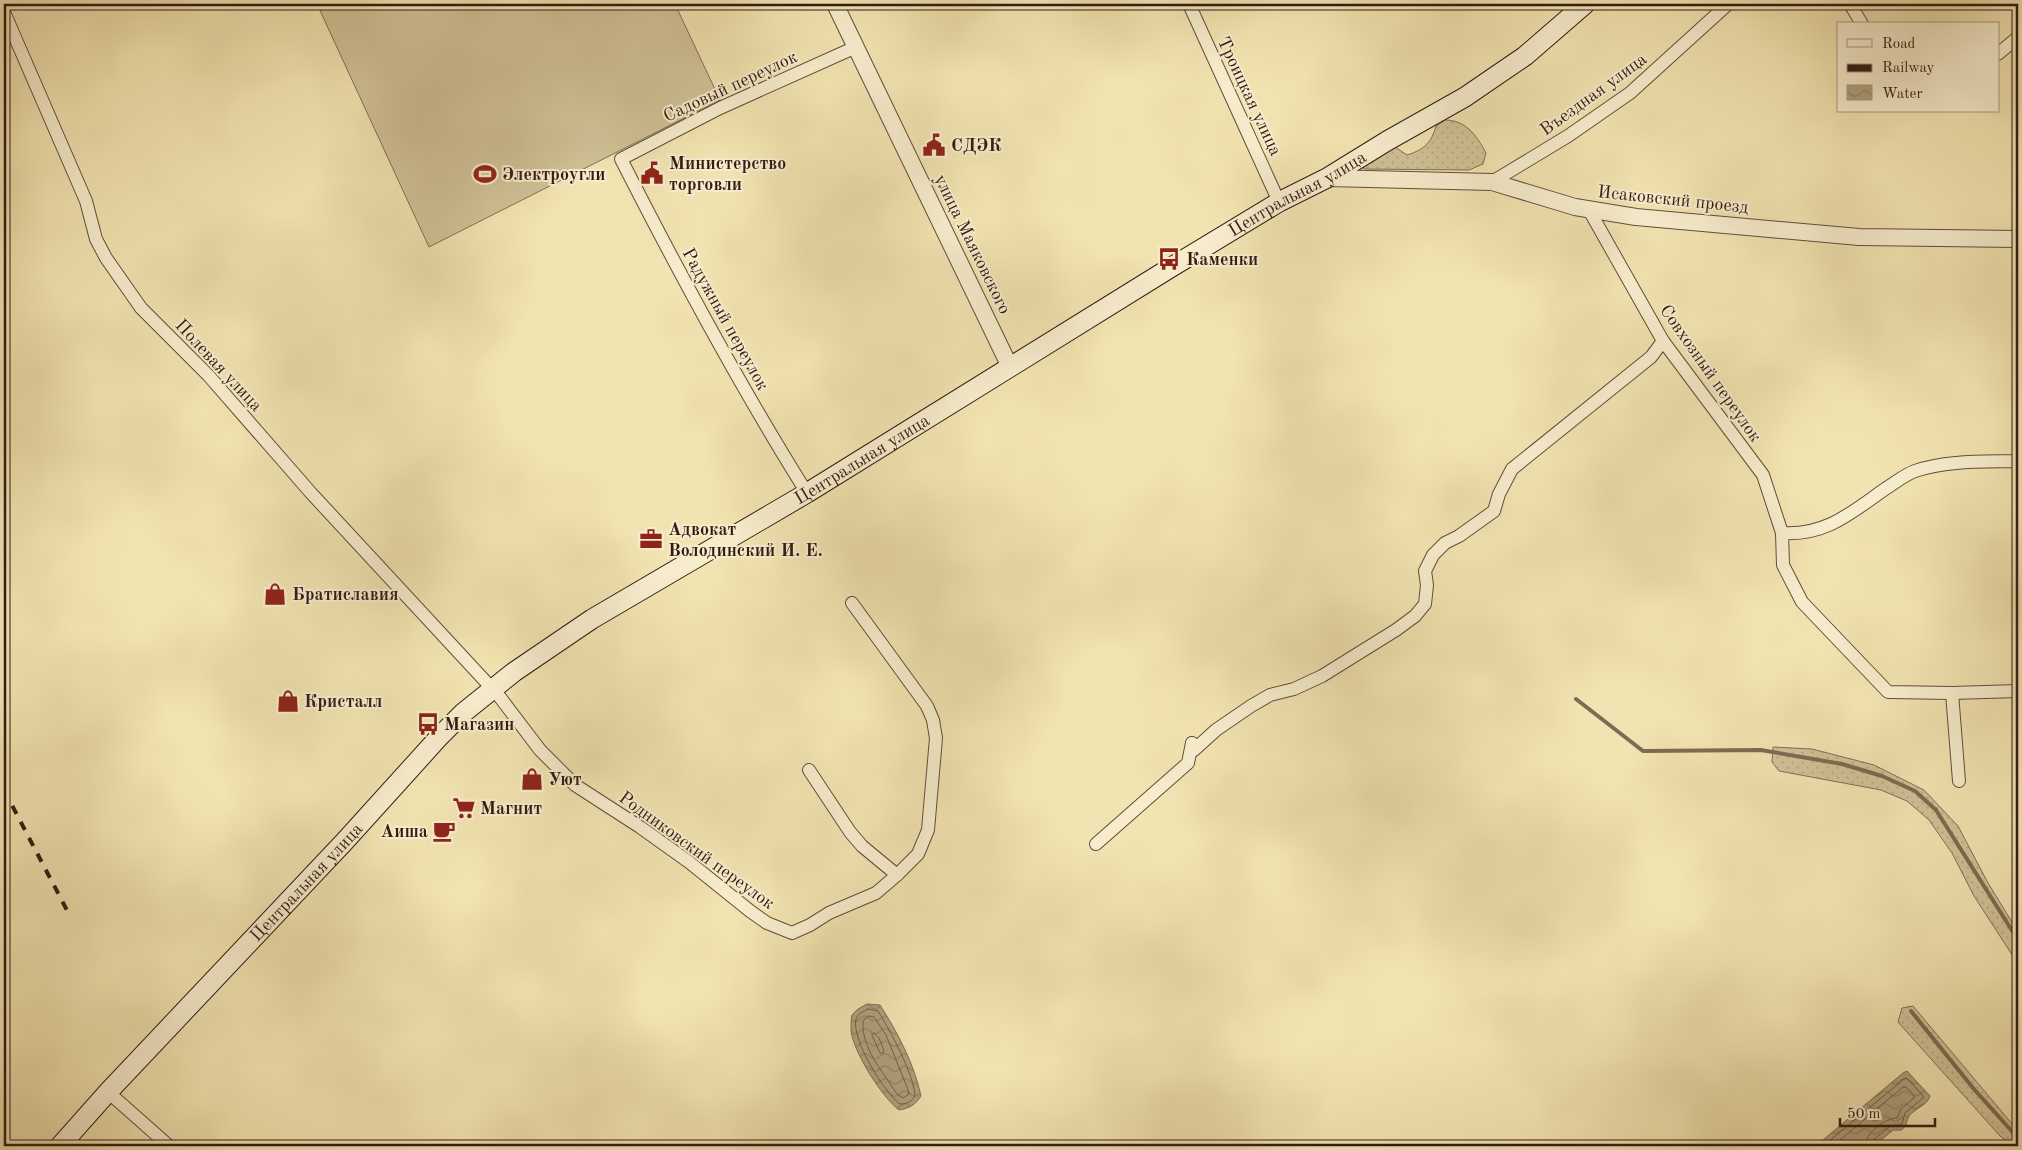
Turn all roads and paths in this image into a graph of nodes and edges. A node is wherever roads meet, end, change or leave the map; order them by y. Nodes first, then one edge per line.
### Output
1 (835, 4) edge
2 (1189, 4) edge
3 (1585, 4) edge
4 (1728, 4) edge
5 (1850, 4) edge
6 (4, 12) edge
7 (1861, 22) edge
8 (2018, 37) edge
9 (856, 47) junction
10 (2000, 52) edge
11 (621, 159) joint
12 (1327, 178) junction
13 (1492, 182) junction
14 (1280, 202) junction
15 (1589, 210) junction
16 (2018, 238) edge
17 (1663, 341) junction
18 (1010, 367) junction
19 (2018, 461) edge
20 (807, 493) junction
21 (1782, 533) junction
22 (852, 603) dead end
23 (492, 688) junction
24 (2018, 691) edge
25 (1952, 693) junction
26 (809, 770) dead end
27 (1959, 781) dead end
28 (1096, 844) dead end
29 (897, 874) junction
30 (108, 1092) junction
31 (60, 1146) edge
32 (169, 1146) edge

1 - 9 street, улица Маяковского
2 - 14 street, Троицкая улица
3 - 12 main road, Центральная улица
4 - 13 street, Въездная улица
5 - 7 street
6 - 23 street, Полевая улица
8 - 10 street
9 - 11 street, Садовый переулок
9 - 18 street, улица Маяковского
11 - 20 street, Радужный переулок
12 - 13 street, Исаковский проезд
12 - 14 main road, Центральная улица
13 - 15 street, Исаковский проезд
14 - 18 main road, Центральная улица
15 - 16 street, Исаковский проезд
15 - 17 street, Совхозный переулок
17 - 21 street, Совхозный переулок
17 - 28 street
18 - 20 main road, Центральная улица
19 - 21 street
20 - 23 main road, Центральная улица
21 - 25 street, Совхозный переулок
22 - 29 street, Родниковский переулок
23 - 29 street, Родниковский переулок
23 - 30 main road, Центральная улица
24 - 25 street, Совхозный переулок
25 - 27 street
26 - 29 street
30 - 31 main road, Центральная улица
30 - 32 street

